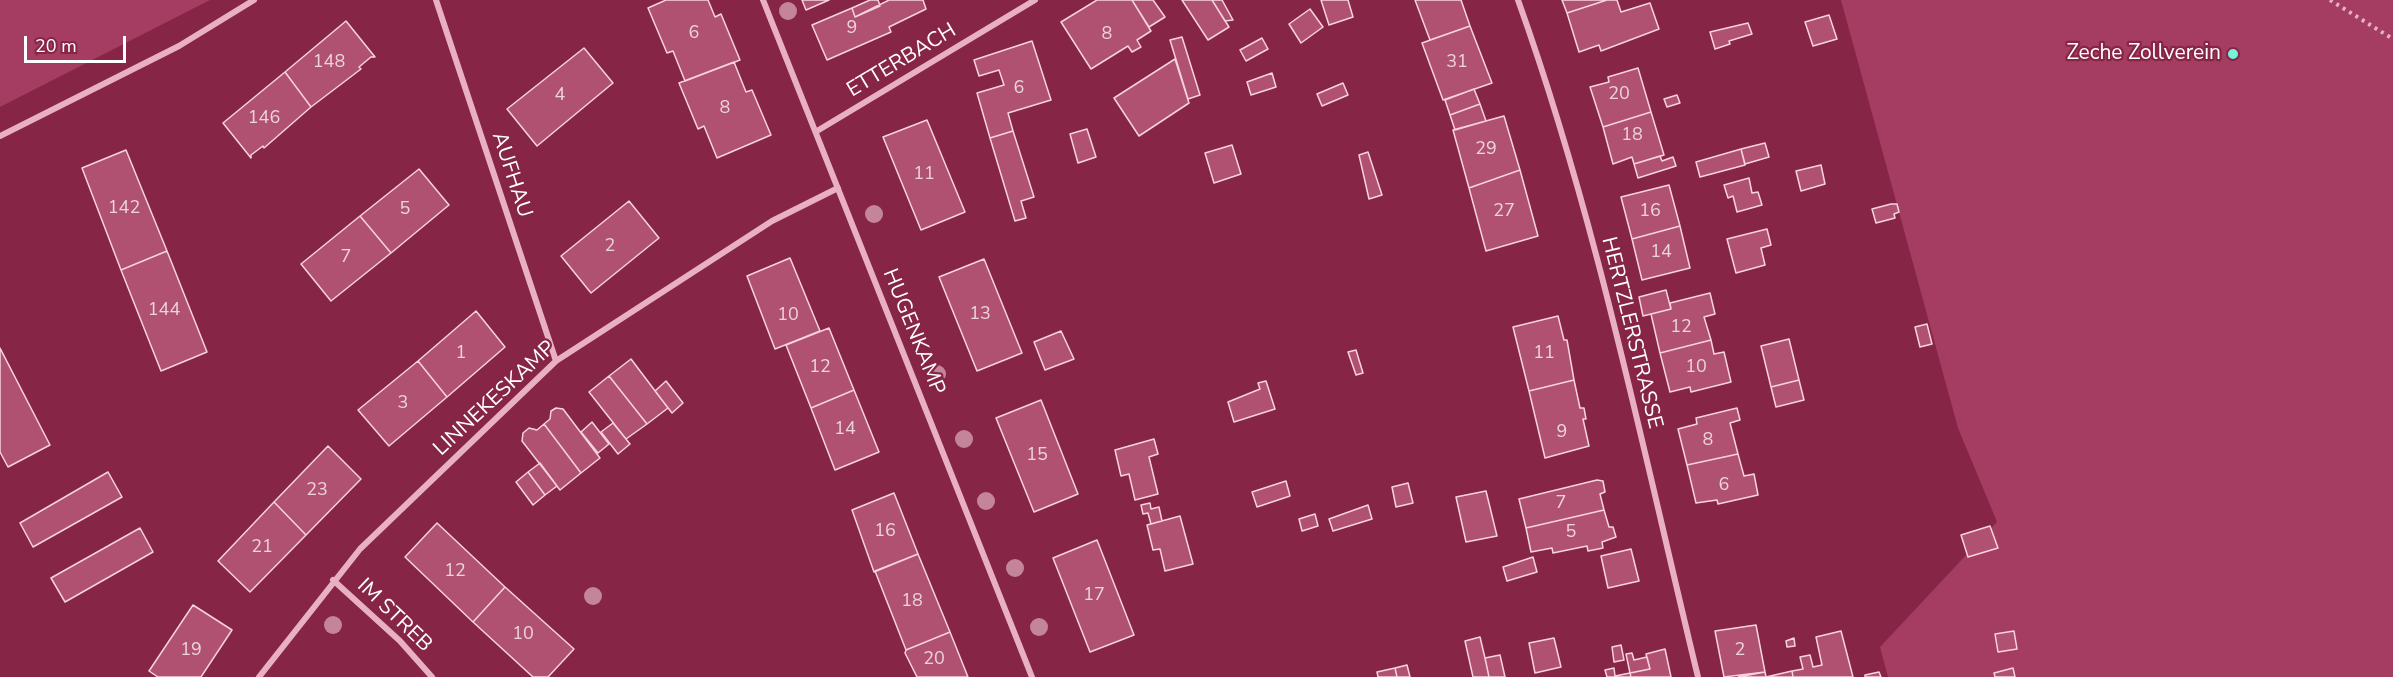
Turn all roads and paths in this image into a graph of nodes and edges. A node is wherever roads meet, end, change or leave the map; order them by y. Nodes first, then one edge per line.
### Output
1 (254, 0) edge
2 (436, 0) edge
3 (763, 0) edge
4 (1035, 0) edge
5 (1518, 0) edge
6 (2330, 0) edge
7 (2393, 39) edge
8 (817, 131) junction
9 (0, 136) edge
10 (838, 188) junction
11 (556, 361) junction
12 (333, 580) junction
13 (260, 677) edge
14 (432, 677) edge
15 (1032, 677) edge
16 (1698, 677) edge

1 - 9 street
2 - 11 street, AUFHAU
3 - 8 street, HUGENKAMP
4 - 8 street, ETTERBACH
5 - 16 street, HERTZLERSTRASSE
6 - 7 path
8 - 10 street, HUGENKAMP
10 - 11 street, LINNEKESKAMP
10 - 15 street, HUGENKAMP
11 - 12 street, LINNEKESKAMP
12 - 13 street, LINNEKESKAMP
12 - 14 street, IM STREB

